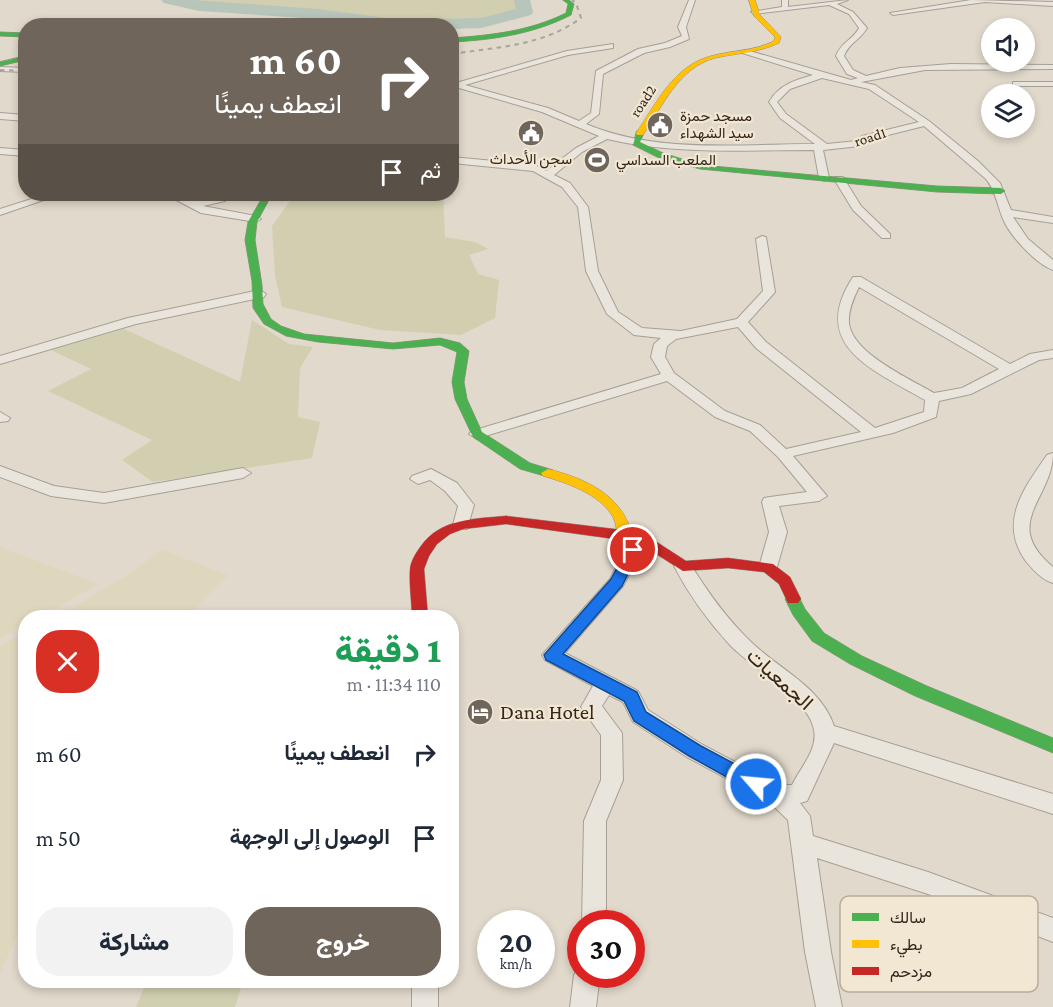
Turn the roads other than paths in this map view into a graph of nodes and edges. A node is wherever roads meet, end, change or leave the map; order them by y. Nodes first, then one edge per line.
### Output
1 (566, 0) edge
2 (692, 0) edge
3 (785, 0) edge
4 (845, 0) edge
5 (1015, 1) edge
6 (830, 3) junction
7 (894, 4) dead end
8 (1053, 4) edge
9 (753, 6) edge
10 (785, 9) junction
11 (912, 11) junction
12 (893, 13) dead end
13 (0, 34) edge
14 (18, 35) edge
15 (459, 39) edge
16 (610, 46) dead end
17 (742, 52) junction
18 (18, 61) edge
19 (0, 67) edge
20 (1053, 67) edge
21 (18, 69) edge
22 (822, 76) junction
23 (863, 77) junction
24 (851, 82) junction
25 (459, 84) edge
26 (1035, 84) edge
27 (1053, 84) edge
28 (459, 86) edge
29 (0, 116) edge
30 (18, 117) edge
31 (926, 123) junction
32 (581, 124) junction
33 (606, 136) junction
34 (636, 143) junction
35 (822, 147) junction
36 (0, 151) edge
37 (18, 152) edge
38 (459, 161) edge
39 (547, 175) junction
40 (824, 178) junction
41 (839, 178) junction
42 (1001, 191) junction
43 (34, 201) edge
44 (217, 201) edge
45 (265, 201) edge
46 (189, 202) joint
47 (0, 212) edge
48 (1007, 213) junction
49 (256, 219) junction
50 (1053, 220) edge
51 (886, 236) dead end
52 (762, 239) dead end
53 (1053, 266) edge
54 (260, 294) junction
55 (741, 322) junction
56 (674, 334) junction
57 (1053, 354) edge
58 (0, 360) edge
59 (1009, 369) junction
60 (669, 376) junction
61 (932, 398) junction
62 (477, 434) junction
63 (873, 434) junction
64 (783, 453) junction
65 (1053, 458) edge
66 (0, 471) edge
67 (243, 473) dead end
68 (418, 479) dead end
69 (461, 525) junction
70 (625, 537) junction
71 (647, 542) junction
72 (683, 566) junction
73 (768, 567) junction
74 (1053, 577) edge
75 (420, 610) edge
76 (605, 684) junction
77 (825, 732) junction
78 (1053, 746) edge
79 (776, 794) junction
80 (1053, 804) edge
81 (801, 843) junction
82 (965, 896) edge
83 (594, 910) edge
84 (1038, 924) edge
85 (1053, 930) edge
86 (425, 988) edge
87 (586, 988) edge
88 (425, 1007) edge
89 (584, 1007) edge
90 (829, 1007) edge

1 - 15 street
2 - 32 street
3 - 10 street
4 - 6 street
5 - 8 street
5 - 11 street
6 - 10 street
6 - 23 street
7 - 11 street
9 - 10 street
9 - 17 street, road2
11 - 12 street
13 - 14 street
16 - 25 street
17 - 22 street, road1
17 - 34 street, road2
18 - 19 street
19 - 21 street
20 - 23 street
22 - 24 street, road1
22 - 35 street
23 - 24 street
24 - 31 street, road1
26 - 27 street
28 - 32 street, road1
29 - 30 street
31 - 35 street, road1
31 - 42 street
32 - 33 street, road1
33 - 34 street, road1
33 - 39 street
34 - 35 street, road1
34 - 40 street, road2
35 - 40 street
36 - 37 street
38 - 39 street
39 - 56 street
40 - 41 street, road2
41 - 42 street, road2
41 - 51 street
42 - 48 street
43 - 47 street
44 - 46 street
45 - 49 street
46 - 49 street
48 - 50 street
48 - 53 street
49 - 54 street
52 - 55 street
54 - 58 street
54 - 62 street
55 - 56 street
55 - 63 street
56 - 60 street
57 - 59 street
59 - 61 street
59 - 61 street
60 - 62 street
60 - 64 street
61 - 63 street
62 - 70 street
63 - 64 street
64 - 73 street
65 - 74 street
66 - 67 street
68 - 69 street
69 - 70 street
69 - 75 street
70 - 71 street
71 - 72 street
71 - 76 street
72 - 73 street
72 - 77 street, الجمعيات
73 - 78 street
76 - 79 street
76 - 83 street
77 - 79 street
77 - 80 street
79 - 81 street
81 - 82 street
81 - 90 street
84 - 85 street
86 - 88 street
87 - 89 street

